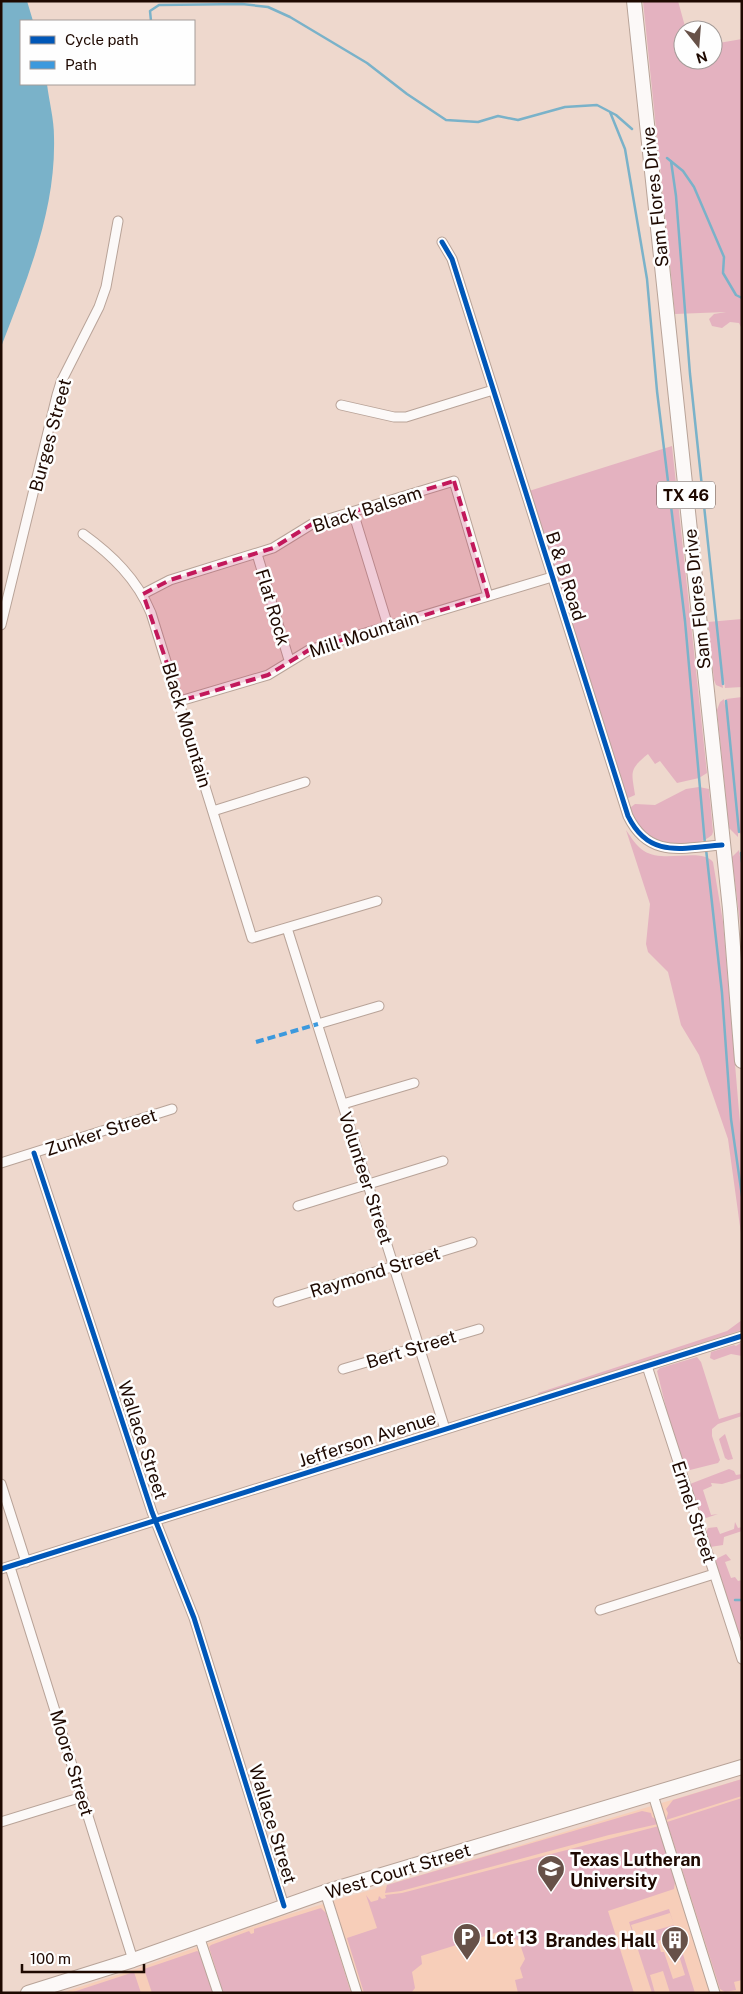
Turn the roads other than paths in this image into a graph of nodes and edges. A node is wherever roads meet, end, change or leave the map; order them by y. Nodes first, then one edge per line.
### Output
1 (634, 1) edge
2 (118, 221) dead end
3 (442, 242) dead end
4 (493, 390) junction
5 (341, 405) dead end
6 (353, 512) junction
7 (83, 534) dead end
8 (257, 554) junction
9 (552, 577) junction
10 (143, 594) junction
11 (488, 596) junction
12 (1, 625) edge
13 (388, 626) junction
14 (289, 660) junction
15 (180, 701) junction
16 (305, 782) dead end
17 (213, 810) junction
18 (722, 845) junction
19 (377, 901) dead end
20 (287, 928) junction
21 (737, 989) junction
22 (379, 1006) dead end
23 (742, 1012) edge
24 (318, 1024) junction
25 (742, 1061) edge
26 (414, 1083) dead end
27 (343, 1104) junction
28 (172, 1109) dead end
29 (34, 1153) junction
30 (442, 1161) dead end
31 (1, 1163) edge
32 (368, 1184) junction
33 (298, 1206) dead end
34 (472, 1242) dead end
35 (394, 1265) junction
36 (278, 1302) dead end
37 (479, 1329) dead end
38 (742, 1336) edge
39 (419, 1345) junction
40 (647, 1366) junction
41 (343, 1369) dead end
42 (445, 1429) junction
43 (1, 1484) edge
44 (156, 1520) junction
45 (26, 1562) junction
46 (6, 1568) edge
47 (714, 1574) junction
48 (600, 1610) dead end
49 (742, 1658) edge
50 (742, 1766) edge
51 (652, 1795) junction
52 (82, 1797) junction
53 (1, 1822) edge
54 (325, 1892) junction
55 (284, 1906) junction
56 (199, 1936) junction
57 (133, 1960) junction
58 (28, 1993) edge
59 (218, 1993) edge
60 (357, 1993) edge
61 (714, 1993) edge

1 - 18 main road, Sam Flores Drive / TX 46
2 - 12 street, Burges Street
3 - 4 street, B & B Road
4 - 5 street
4 - 9 street, B & B Road
6 - 8 street, Black Balsam
6 - 11 street, Black Balsam
6 - 13 street
7 - 10 street, Black Mountain
8 - 10 street, Black Balsam
8 - 14 street, Flat Rock
9 - 11 street, Mill Mountain
9 - 18 street, B & B Road
10 - 15 street, Black Mountain
11 - 13 street, Mill Mountain
13 - 14 street, Mill Mountain
14 - 15 street, Mill Mountain
15 - 17 street, Black Mountain
16 - 17 street
17 - 20 street, Black Mountain
18 - 21 main road, Sam Flores Drive / TX 46
19 - 20 street
20 - 24 street, Volunteer Street
21 - 23 main road, Sam Flores Drive / TX 46
21 - 25 main road, Sam Flores Drive / TX 46
22 - 24 street
24 - 27 street, Volunteer Street
26 - 27 street
27 - 32 street, Volunteer Street
28 - 29 street, Zunker Street
29 - 31 street, Zunker Street
29 - 44 street, Wallace Street
30 - 32 street
32 - 33 street
32 - 35 street, Volunteer Street
34 - 35 street, Raymond Street
35 - 36 street, Raymond Street
35 - 39 street, Volunteer Street
37 - 39 street, Bert Street
38 - 40 street, Jefferson Avenue
39 - 41 street, Bert Street
39 - 42 street, Volunteer Street
40 - 42 street, Jefferson Avenue
40 - 47 street, Ermel Street
42 - 44 street, Jefferson Avenue
43 - 45 street
44 - 45 street, Jefferson Avenue
44 - 55 street, Wallace Street
45 - 46 street, Jefferson Avenue
46 - 52 street, Moore Street
47 - 48 street
47 - 49 street, Ermel Street
50 - 51 main road, West Court Street
51 - 54 main road, West Court Street
51 - 61 street
52 - 53 street
52 - 57 street, Moore Street
54 - 55 main road, West Court Street
54 - 60 street
55 - 56 main road, West Court Street
56 - 57 main road, West Court Street
56 - 59 street
57 - 58 main road, West Court Street

